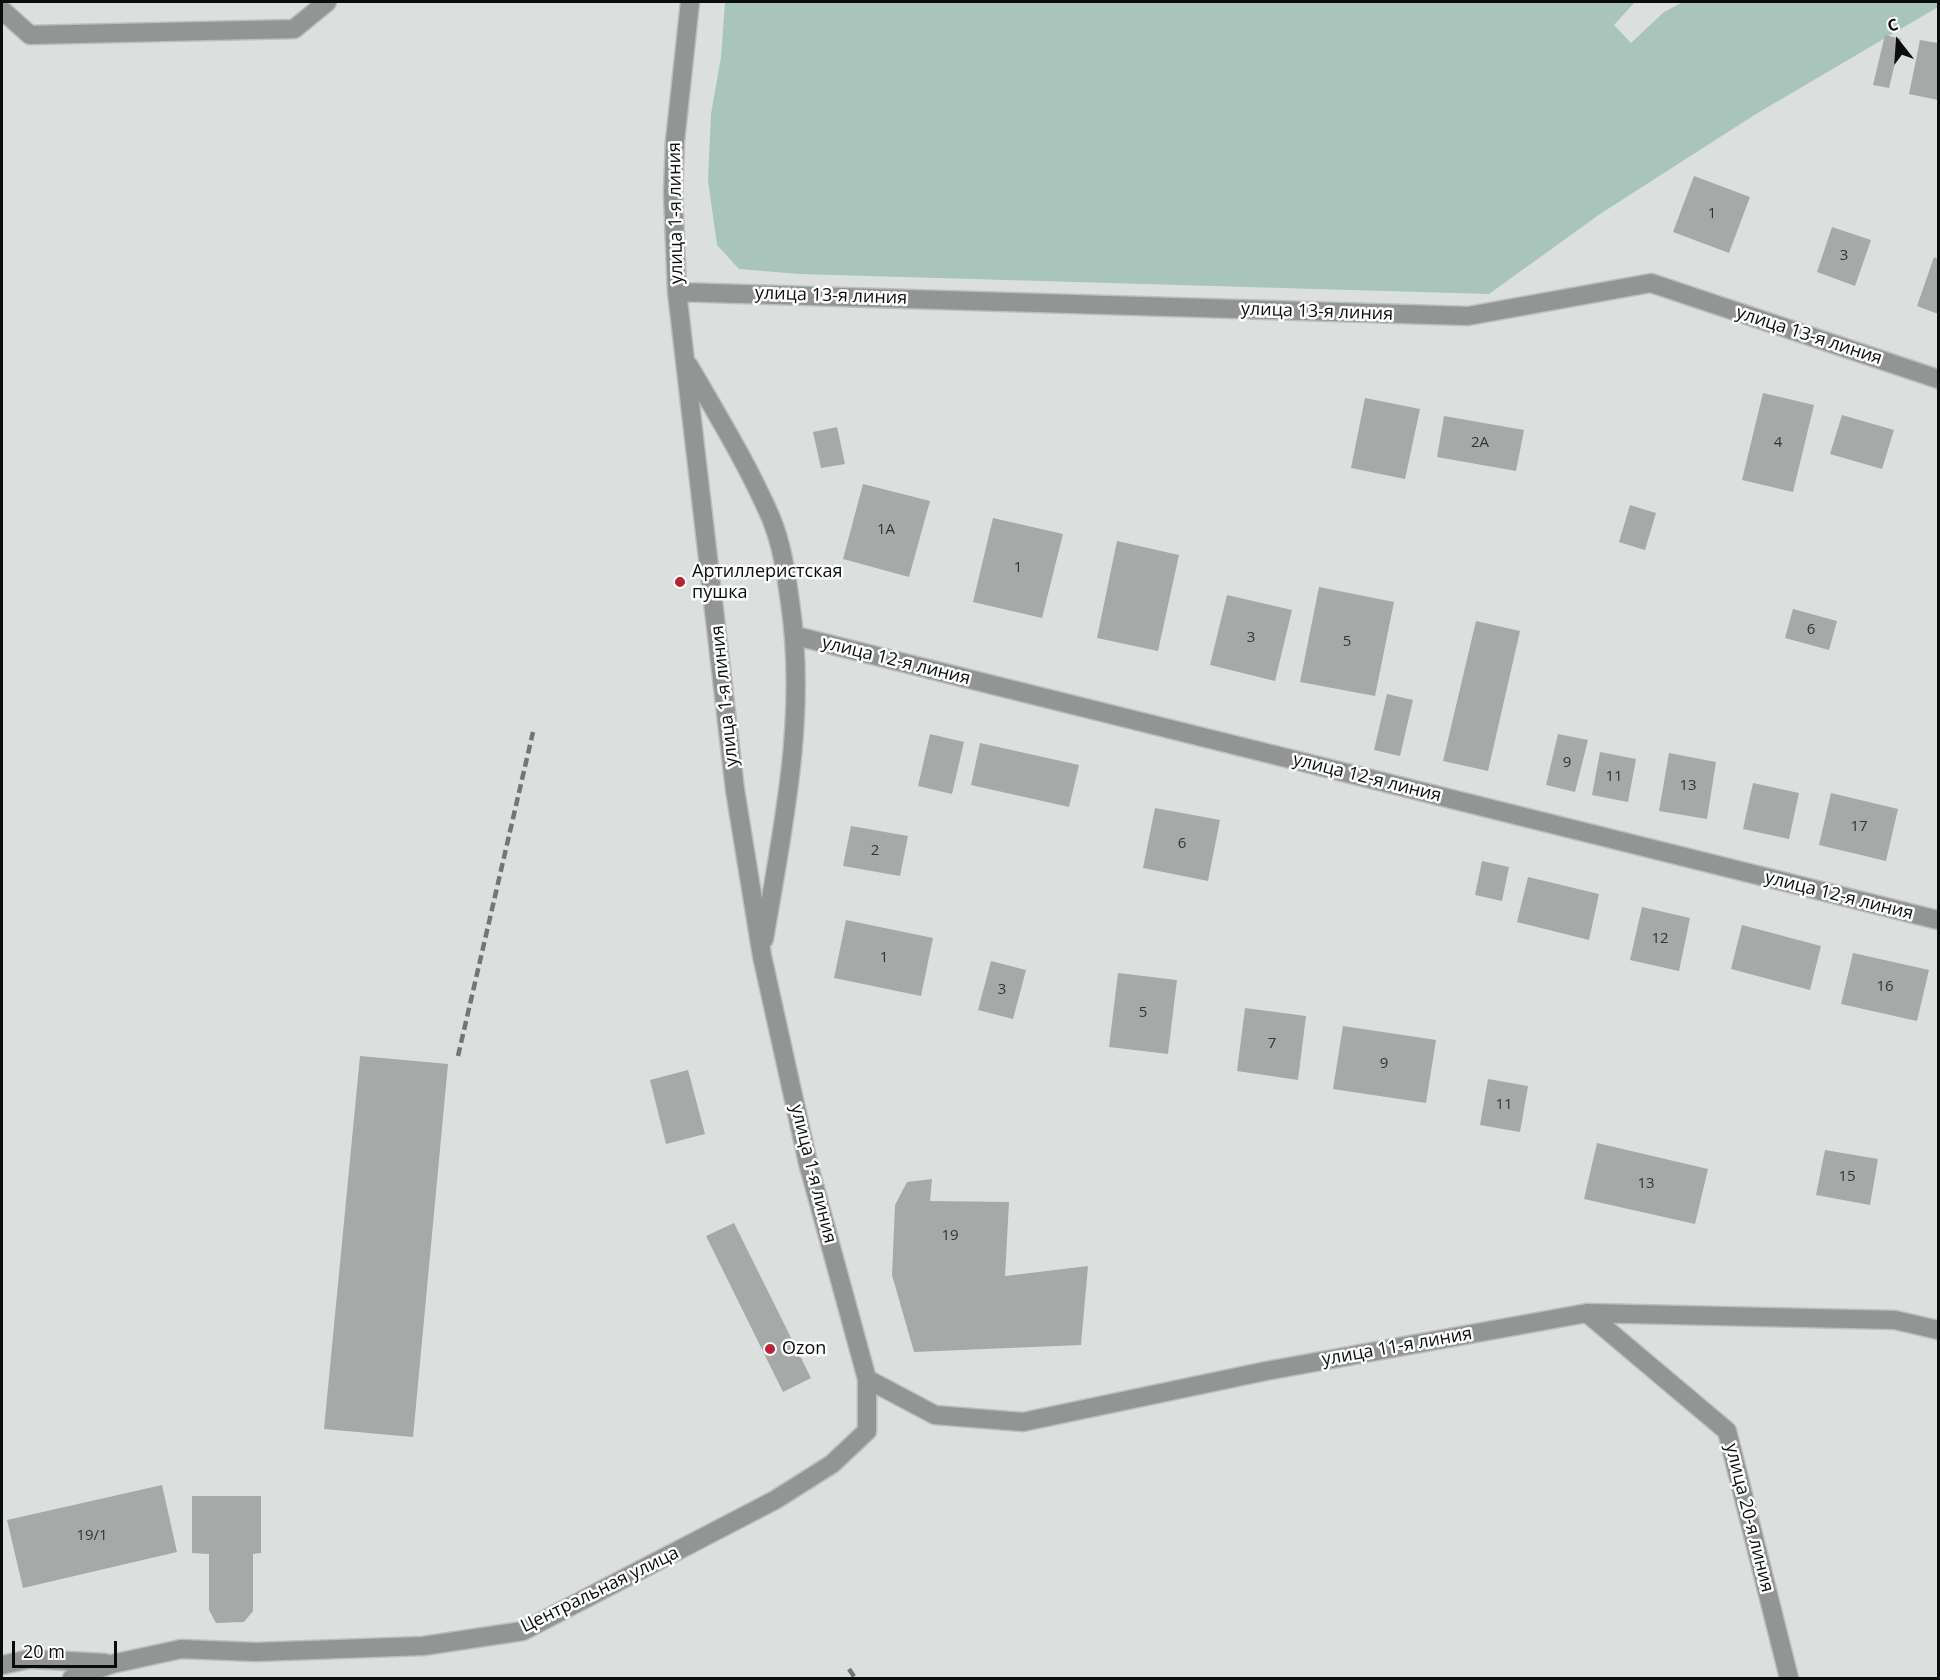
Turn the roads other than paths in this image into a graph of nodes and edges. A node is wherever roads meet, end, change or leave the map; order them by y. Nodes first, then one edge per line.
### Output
1 (327, 2) edge
2 (690, 2) edge
3 (2, 10) edge
4 (677, 292) junction
5 (685, 359) junction
6 (1938, 379) edge
7 (796, 636) junction
8 (1938, 920) edge
9 (762, 957) junction
10 (1587, 1312) junction
11 (1938, 1330) edge
12 (867, 1379) junction
13 (112, 1664) junction
14 (2, 1665) edge
15 (72, 1678) edge
16 (1789, 1678) edge

1 - 3 street
2 - 4 street, улица 1-я линия
4 - 5 street, улица 1-я линия
4 - 6 street, улица 13-я линия
5 - 7 street
5 - 9 street, улица 1-я линия
7 - 8 street, улица 12-я линия
7 - 9 street
9 - 12 street, улица 1-я линия
10 - 11 street, улица 11-я линия
10 - 12 street, улица 11-я линия
10 - 16 street, улица 20-я линия
12 - 13 street, Центральная улица
13 - 14 street
13 - 15 street, Центральная улица

